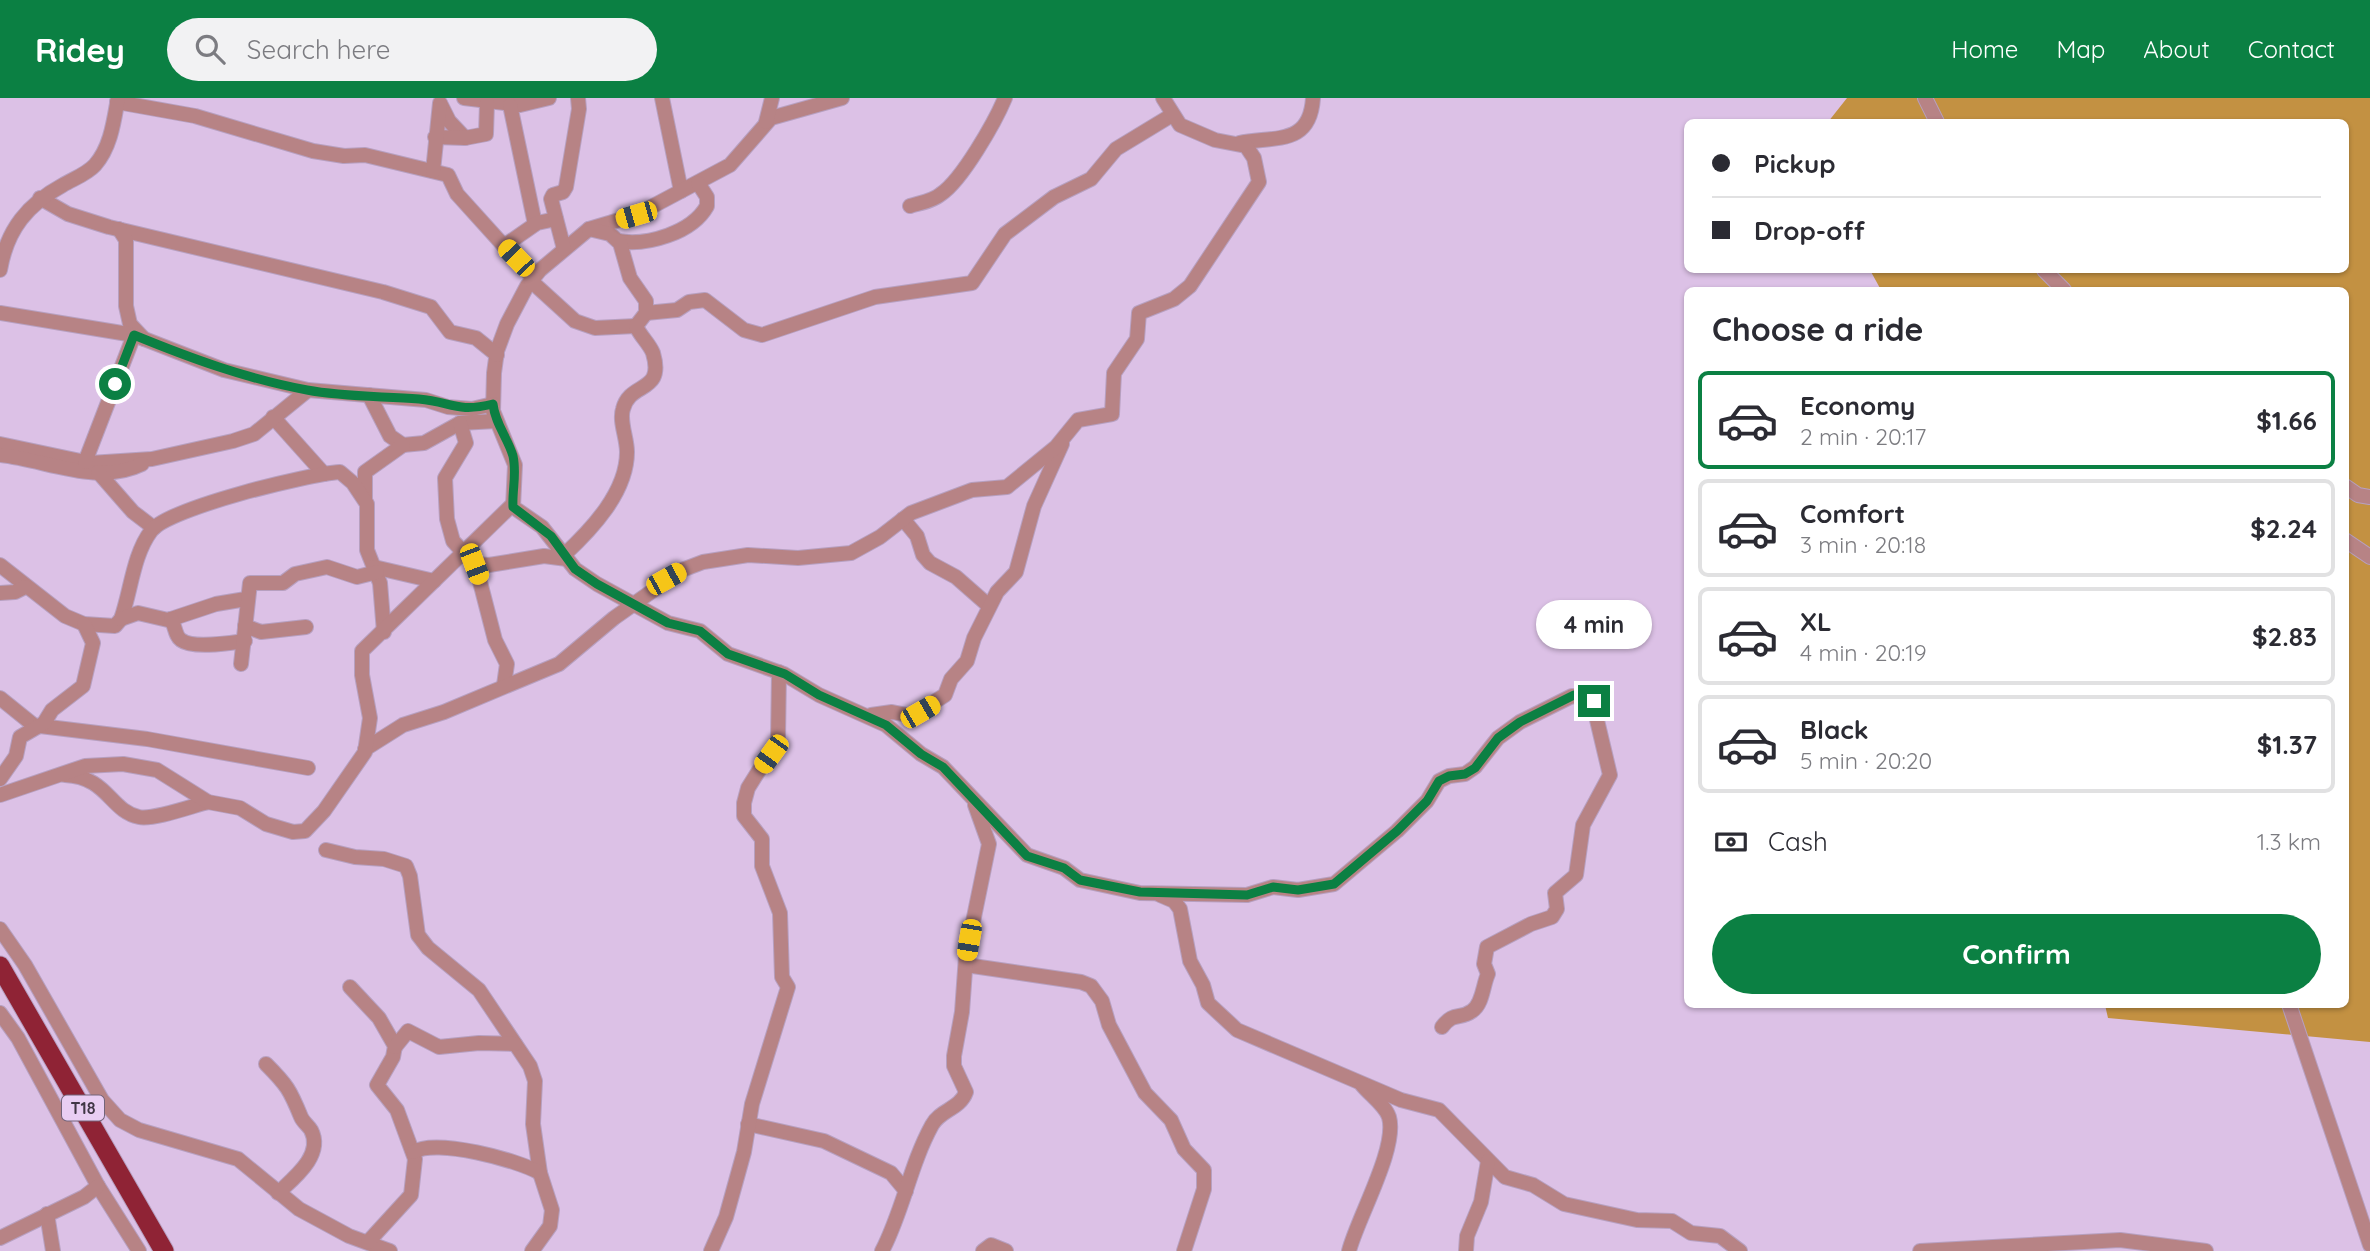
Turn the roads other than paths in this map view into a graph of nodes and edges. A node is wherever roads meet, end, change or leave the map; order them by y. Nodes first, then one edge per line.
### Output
1 (464, 98) edge
2 (549, 98) edge
3 (578, 98) edge
4 (662, 98) edge
5 (772, 98) edge
6 (842, 98) edge
7 (1005, 98) edge
8 (1163, 98) edge
9 (1313, 98) edge
10 (1925, 98) edge
11 (118, 100) edge
12 (439, 100) edge
13 (487, 103) junction
14 (510, 105) junction
15 (1172, 115) junction
16 (1936, 119) edge
17 (766, 122) junction
18 (435, 136) junction
19 (466, 138) junction
20 (1239, 143) junction
21 (433, 170) junction
22 (698, 183) junction
23 (681, 191) junction
24 (40, 198) junction
25 (910, 206) dead end
26 (556, 219) junction
27 (535, 224) junction
28 (119, 229) junction
29 (589, 229) junction
30 (618, 241) junction
31 (504, 246) junction
32 (564, 249) junction
33 (0, 270) edge
34 (2047, 273) edge
35 (532, 280) junction
36 (2061, 287) edge
37 (0, 313) edge
38 (646, 313) junction
39 (636, 326) junction
40 (139, 337) junction
41 (497, 355) junction
42 (308, 390) junction
43 (369, 396) junction
44 (493, 404) junction
45 (273, 417) junction
46 (496, 421) junction
47 (460, 423) junction
48 (1065, 436) junction
49 (0, 444) edge
50 (403, 444) junction
51 (0, 455) edge
52 (152, 459) junction
53 (85, 462) junction
54 (98, 472) junction
55 (324, 474) junction
56 (2349, 489) edge
57 (2370, 497) edge
58 (365, 500) junction
59 (512, 505) junction
60 (903, 519) junction
61 (154, 528) junction
62 (2349, 543) edge
63 (565, 557) junction
64 (2370, 557) edge
65 (469, 559) junction
66 (0, 565) edge
67 (376, 569) junction
68 (434, 580) junction
69 (26, 587) junction
70 (0, 593) edge
71 (246, 599) junction
72 (636, 604) junction
73 (989, 606) junction
74 (121, 618) junction
75 (171, 619) junction
76 (84, 624) junction
77 (306, 627) dead end
78 (384, 632) junction
79 (245, 634) junction
80 (241, 664) dead end
81 (779, 672) junction
82 (504, 685) junction
83 (0, 698) edge
84 (871, 715) junction
85 (38, 727) junction
86 (365, 749) junction
87 (308, 768) dead end
88 (61, 775) junction
89 (0, 779) edge
90 (0, 795) edge
91 (974, 798) junction
92 (208, 802) junction
93 (326, 850) dead end
94 (1160, 895) junction
95 (0, 929) edge
96 (966, 965) junction
97 (0, 966) edge
98 (349, 987) dead end
99 (2290, 1008) edge
100 (0, 1013) edge
101 (1442, 1027) dead end
102 (515, 1044) junction
103 (395, 1047) junction
104 (266, 1064) dead end
105 (1360, 1082) junction
106 (748, 1124) junction
107 (414, 1152) junction
108 (1488, 1161) junction
109 (540, 1173) junction
110 (97, 1186) junction
111 (906, 1191) junction
112 (278, 1193) junction
113 (47, 1214) junction
114 (0, 1238) edge
115 (368, 1241) junction
116 (2370, 1245) edge
117 (138, 1250) edge
118 (1940, 1250) edge
119 (53, 1251) edge
120 (164, 1251) edge
121 (390, 1251) edge
122 (532, 1251) edge
123 (711, 1251) edge
124 (882, 1251) edge
125 (983, 1251) edge
126 (1006, 1251) edge
127 (1184, 1251) edge
128 (1349, 1251) edge
129 (1465, 1251) edge
130 (1740, 1251) edge
131 (1920, 1251) edge
132 (2206, 1251) edge

1 - 13 street
2 - 14 street
3 - 26 street
4 - 23 street
5 - 17 street
6 - 17 street
7 - 25 street
8 - 15 street
9 - 20 street
10 - 16 street
11 - 21 street
11 - 24 street
12 - 18 street
12 - 19 street
13 - 14 street
13 - 19 street
14 - 27 street
15 - 20 street
15 - 38 street
17 - 22 street
18 - 19 street
18 - 21 street
20 - 48 street
21 - 31 street
22 - 23 street
22 - 30 street
23 - 29 street
24 - 28 street
24 - 33 street
26 - 27 street
26 - 32 street
27 - 31 street
28 - 40 street
28 - 41 street
29 - 30 street
29 - 32 street
30 - 38 street
31 - 35 street
32 - 35 street
34 - 36 street
35 - 39 street
35 - 41 street
37 - 40 street
38 - 39 street
39 - 63 street
40 - 42 street
40 - 53 street
41 - 44 street
42 - 43 street
42 - 45 street
43 - 44 street
43 - 50 street
44 - 46 street
45 - 52 street
45 - 55 street
46 - 47 street
46 - 59 street
47 - 50 street
47 - 65 street
48 - 60 street
48 - 73 street
49 - 53 street
50 - 58 street
51 - 54 street
52 - 53 street
52 - 54 street
54 - 61 street
55 - 58 street
55 - 61 street
56 - 57 street
58 - 67 street
59 - 63 street
59 - 65 street
60 - 72 street
60 - 73 street
61 - 74 street
62 - 64 street
63 - 65 street
63 - 72 street
65 - 68 street
65 - 82 street
66 - 69 street
67 - 68 street
67 - 71 street
67 - 78 street
68 - 78 street
69 - 70 street
69 - 76 street
71 - 75 street
71 - 79 street
72 - 81 street
72 - 82 street
73 - 84 street
74 - 75 street
74 - 76 street
75 - 79 street
76 - 85 street
77 - 79 street
78 - 86 street
79 - 80 street
81 - 84 street
81 - 106 street
82 - 86 street
83 - 85 street
84 - 91 street
85 - 87 street
85 - 89 street
86 - 92 street
88 - 90 street
88 - 92 street
88 - 92 street
91 - 94 street
91 - 96 street
93 - 102 street
94 - 101 street
94 - 105 street
95 - 112 street
96 - 111 street
96 - 127 street
97 - 120 highway, T18
98 - 103 street
99 - 116 street
100 - 110 street
102 - 103 street
102 - 109 street
103 - 107 street
104 - 112 street
105 - 108 street
105 - 128 street
106 - 111 street
106 - 123 street
107 - 109 street
107 - 115 street
108 - 129 street
108 - 130 street
109 - 122 street
110 - 113 street
110 - 117 street
111 - 124 street
112 - 115 street
113 - 114 street
113 - 119 street
115 - 121 street
118 - 131 street
118 - 132 street
125 - 126 street

